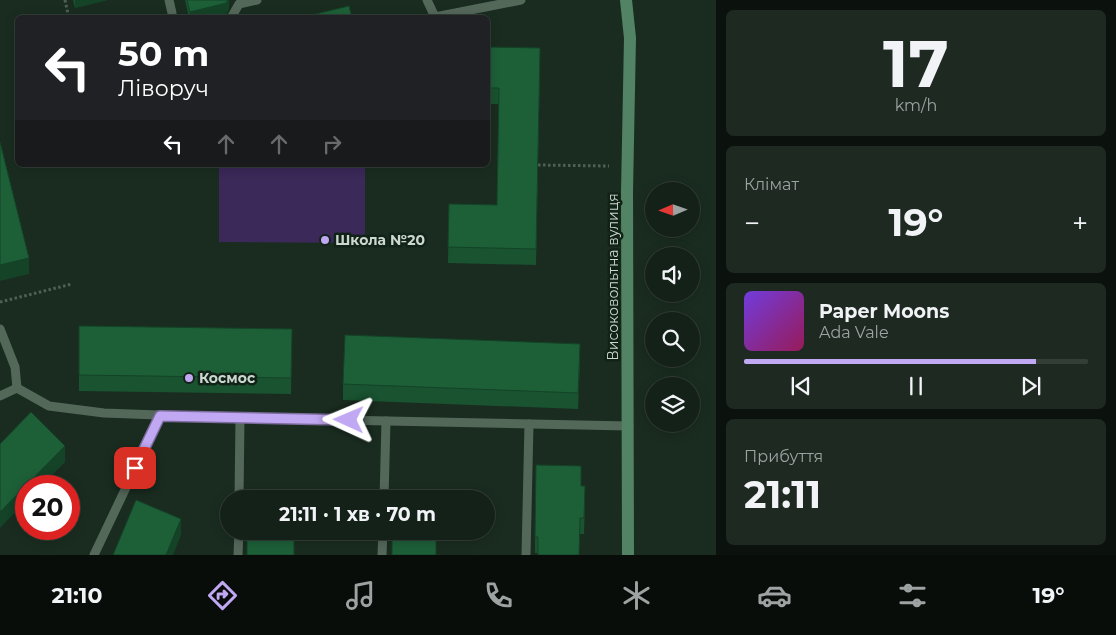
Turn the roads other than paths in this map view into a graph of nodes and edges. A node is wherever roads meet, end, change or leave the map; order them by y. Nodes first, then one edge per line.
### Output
1 (169, 0) edge
2 (254, 0) edge
3 (427, 0) edge
4 (521, 0) edge
5 (626, 0) edge
6 (172, 13) dead end
7 (233, 15) edge
8 (433, 15) edge
9 (444, 15) edge
10 (0, 329) edge
11 (17, 388) junction
12 (0, 396) edge
13 (160, 416) junction
14 (240, 418) junction
15 (386, 421) junction
16 (529, 424) junction
17 (628, 426) junction
18 (239, 490) edge
19 (384, 490) edge
20 (238, 540) edge
21 (383, 540) edge
22 (94, 555) edge
23 (238, 555) edge
24 (382, 555) edge
25 (526, 555) edge
26 (628, 555) edge

1 - 6 lane
2 - 7 lane
3 - 8 lane
4 - 9 lane
5 - 17 main road, Високовольтна вулиця
10 - 11 lane
11 - 12 lane
11 - 13 lane
13 - 14 lane
13 - 22 lane
14 - 15 lane
14 - 18 lane
15 - 16 lane
15 - 19 lane
16 - 17 lane
16 - 25 lane
17 - 26 main road, Високовольтна вулиця
20 - 23 lane
21 - 24 lane

